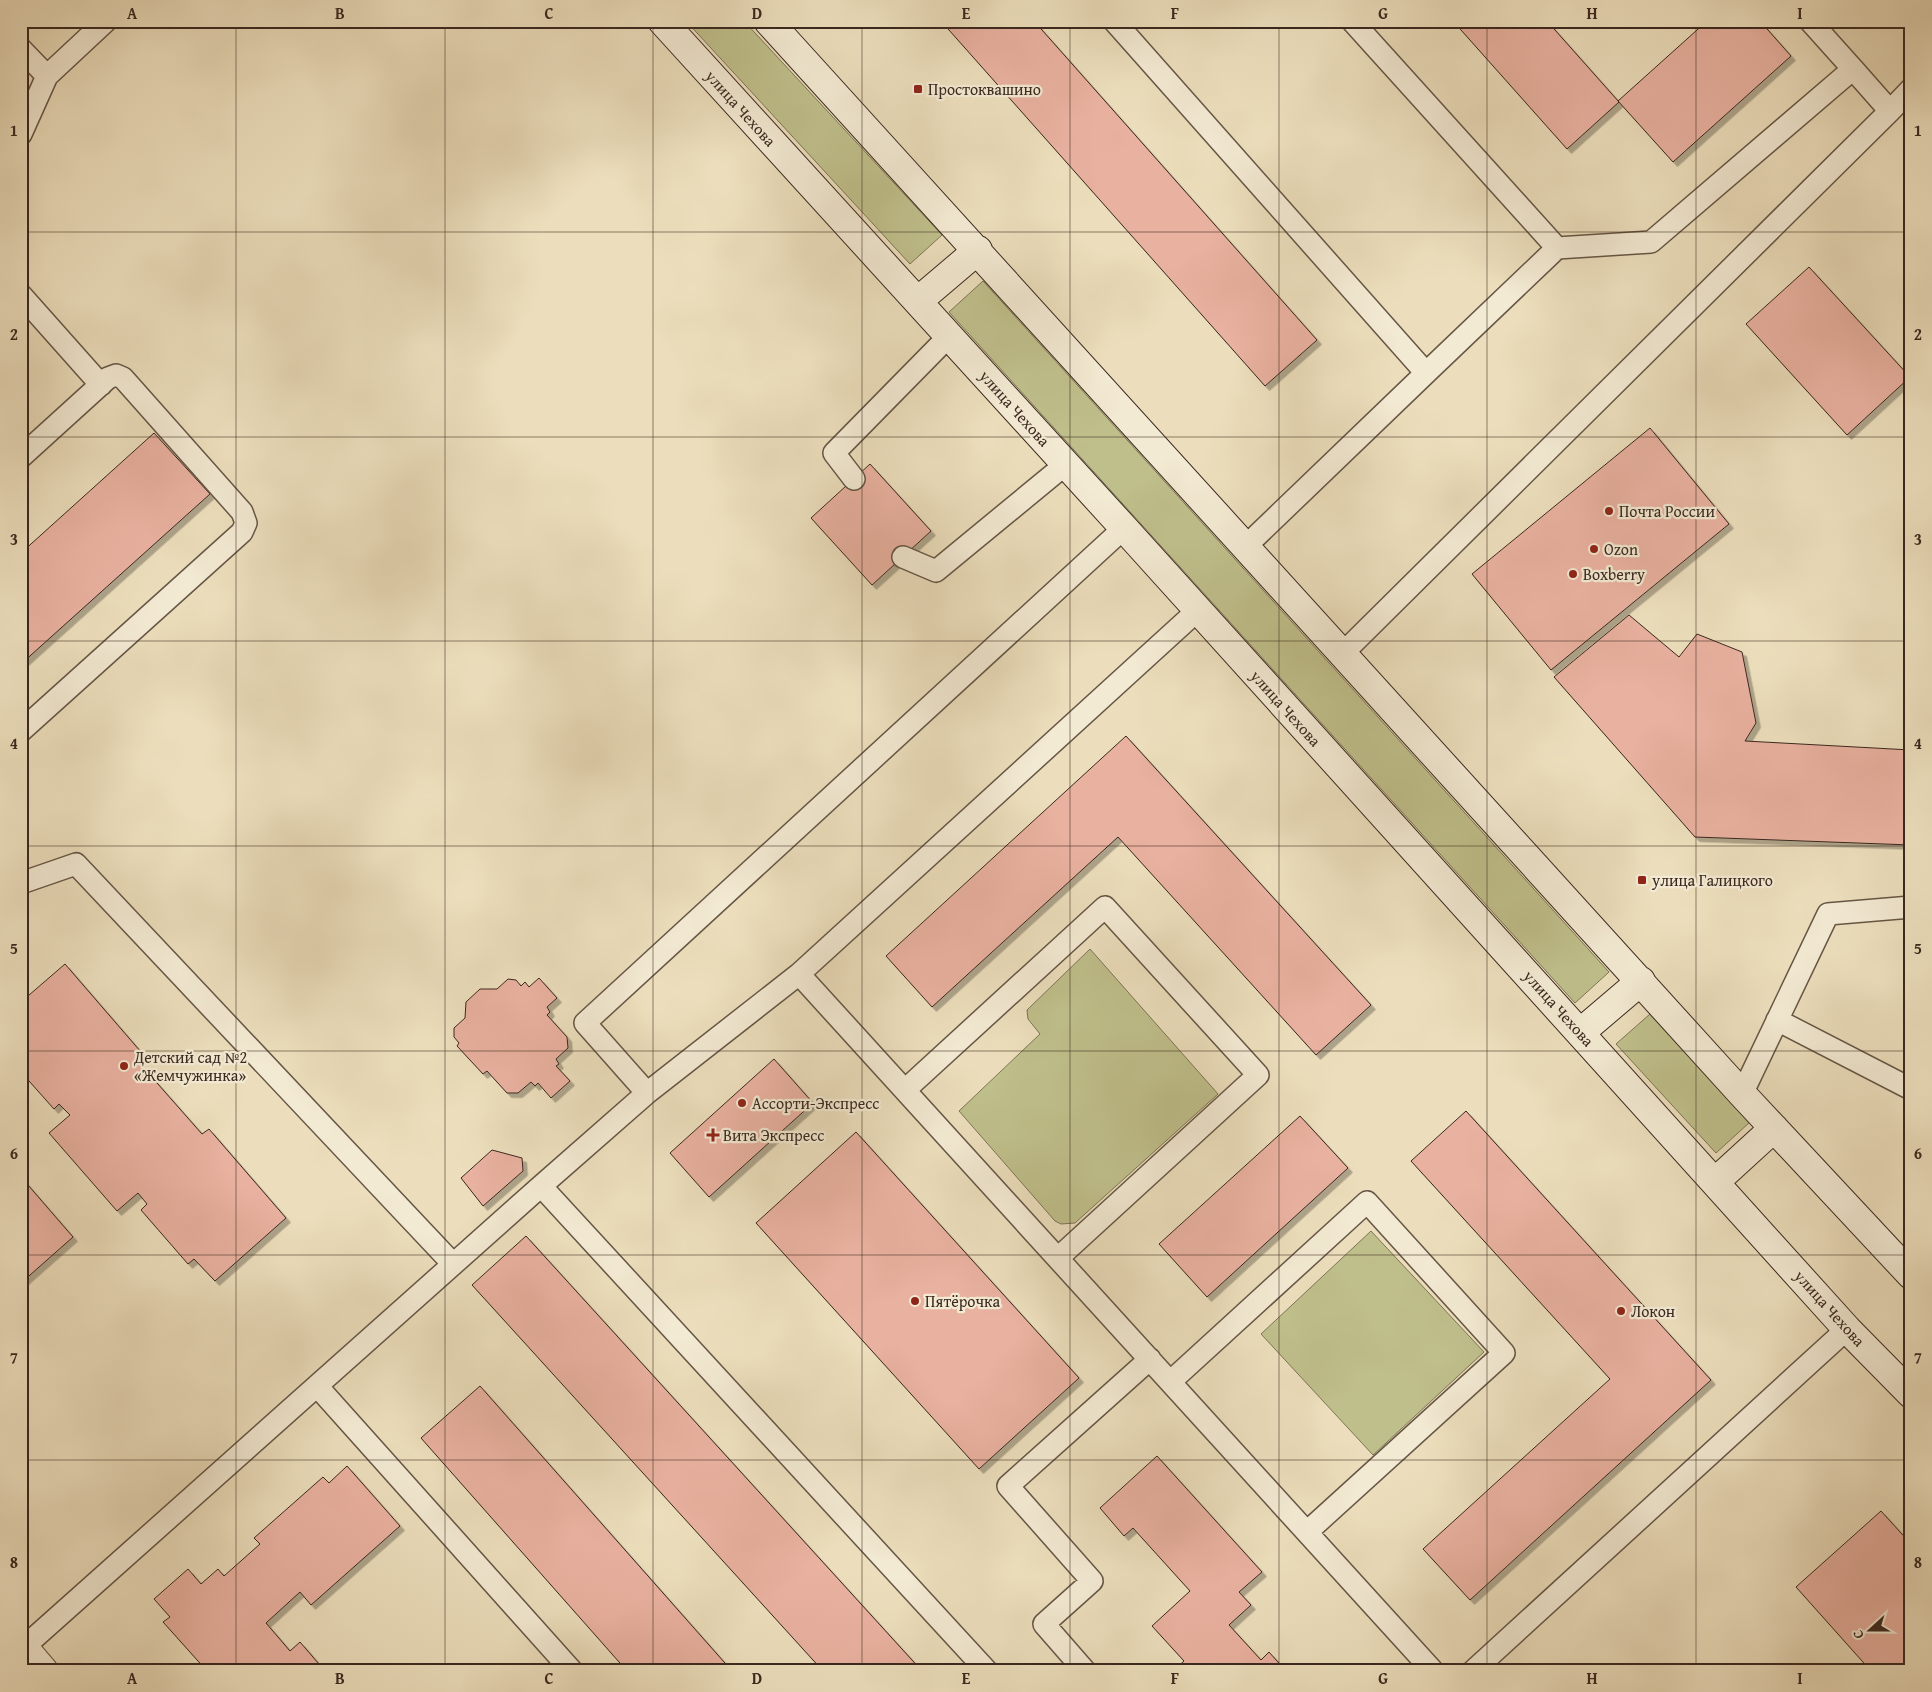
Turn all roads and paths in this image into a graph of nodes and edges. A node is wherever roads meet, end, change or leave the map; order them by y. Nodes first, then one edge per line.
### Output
1 (106, 21) edge
2 (662, 21) edge
3 (768, 21) edge
4 (1114, 21) edge
5 (1352, 21) edge
6 (1810, 21) edge
7 (21, 48) edge
8 (1853, 69) junction
9 (47, 76) junction
10 (1911, 89) edge
11 (1890, 111) junction
12 (21, 134) edge
13 (1557, 248) junction
14 (978, 250) junction
15 (21, 295) edge
16 (918, 302) junction
17 (949, 336) junction
18 (1426, 373) junction
19 (101, 385) junction
20 (21, 456) edge
21 (1066, 464) junction
22 (854, 479) dead end
23 (1124, 528) junction
24 (1246, 546) junction
25 (903, 557) dead end
26 (1198, 610) junction
27 (1343, 653) junction
28 (21, 731) edge
29 (21, 883) edge
30 (1911, 907) edge
31 (799, 974) junction
32 (1641, 981) junction
33 (1777, 1020) junction
34 (1580, 1032) junction
35 (1911, 1089) edge
36 (905, 1090) junction
37 (647, 1093) junction
38 (1742, 1094) junction
39 (1774, 1128) junction
40 (1716, 1182) junction
41 (540, 1186) junction
42 (1058, 1258) junction
43 (453, 1264) junction
44 (1911, 1275) edge
45 (1847, 1329) junction
46 (1150, 1359) junction
47 (1170, 1382) junction
48 (317, 1386) junction
49 (1911, 1394) edge
50 (1307, 1532) junction
51 (23, 1646) edge
52 (44, 1671) edge
53 (572, 1671) edge
54 (987, 1671) edge
55 (1085, 1671) edge
56 (1433, 1671) edge
57 (1473, 1671) edge

1 - 9 lane
2 - 16 street, улица Чехова
3 - 14 street
4 - 18 lane
5 - 13 lane
6 - 8 lane
7 - 9 lane
8 - 11 lane
8 - 13 lane
9 - 12 lane
10 - 11 lane
11 - 27 lane
13 - 18 lane
14 - 16 street
14 - 24 street
15 - 19 lane
16 - 17 street, улица Чехова
17 - 21 street, улица Чехова
17 - 22 lane
18 - 24 lane
19 - 20 lane
19 - 28 lane
21 - 23 street, улица Чехова
21 - 25 lane
23 - 26 street, улица Чехова
23 - 37 lane
24 - 27 street
26 - 31 lane
26 - 34 street, улица Чехова
27 - 32 street
29 - 43 lane
30 - 33 lane
31 - 36 lane
31 - 37 lane
32 - 34 street
32 - 38 street
33 - 35 lane
33 - 38 lane
34 - 40 street, улица Чехова
36 - 42 lane
36 - 42 lane
37 - 41 lane
38 - 39 street
39 - 40 street
39 - 44 street
40 - 45 street, улица Чехова
41 - 43 lane
41 - 54 lane
42 - 46 lane
43 - 48 lane
45 - 49 street, улица Чехова
45 - 57 lane
46 - 47 lane
46 - 55 lane
47 - 50 lane
47 - 50 lane
48 - 51 lane
48 - 53 lane
50 - 56 lane
51 - 52 street

